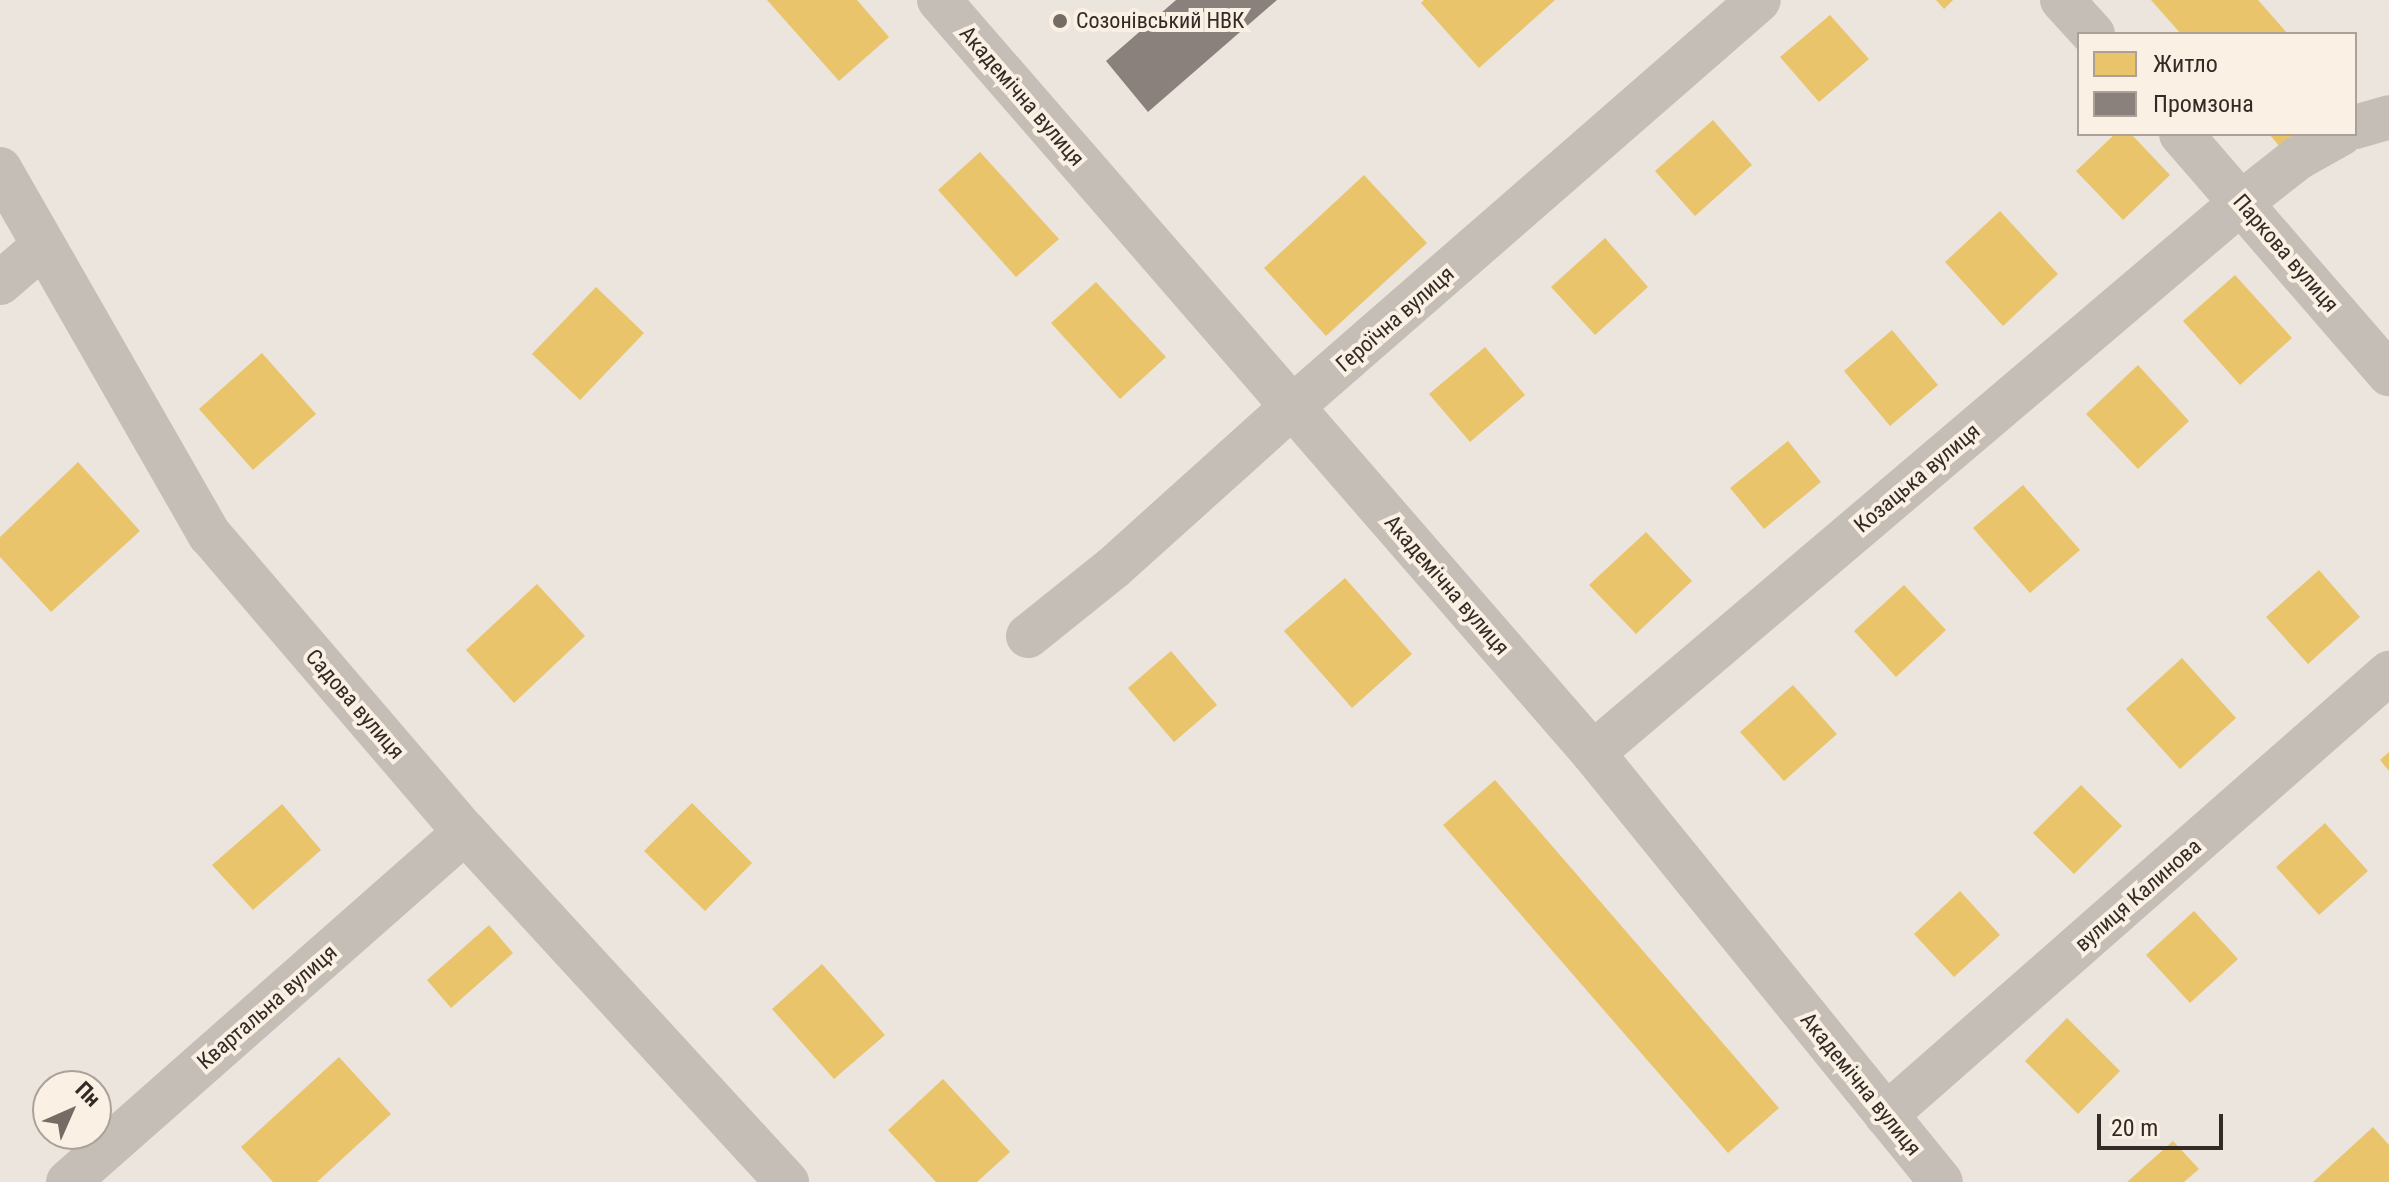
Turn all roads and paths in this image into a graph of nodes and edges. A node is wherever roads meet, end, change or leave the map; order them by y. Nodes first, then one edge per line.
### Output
1 (939, 0) edge
2 (1759, 0) edge
3 (2062, 0) edge
4 (2091, 32) edge
5 (2389, 117) edge
6 (2357, 126) edge
7 (2183, 136) edge
8 (2337, 136) edge
9 (0, 169) edge
10 (2242, 202) junction
11 (43, 246) junction
12 (0, 283) edge
13 (2389, 374) edge
14 (1292, 407) junction
15 (1028, 636) dead end
16 (2389, 673) edge
17 (1593, 753) junction
18 (465, 832) junction
19 (1886, 1115) junction
20 (68, 1182) edge
21 (787, 1182) edge
22 (1941, 1182) edge

1 - 14 street, Академічна вулиця
2 - 14 street, Героїчна вулиця
3 - 4 street
5 - 6 street
7 - 10 street, Паркова вулиця
8 - 10 street, Козацька вулиця
9 - 11 street, Садова вулиця
10 - 13 street, Паркова вулиця
10 - 17 street, Козацька вулиця
11 - 12 street
11 - 18 street, Садова вулиця
14 - 15 street, Героїчна вулиця
14 - 17 street, Академічна вулиця
16 - 19 street, вулиця Калинова
17 - 19 street, Академічна вулиця
18 - 20 street, Квартальна вулиця
18 - 21 street, Садова вулиця
19 - 22 street, Академічна вулиця

